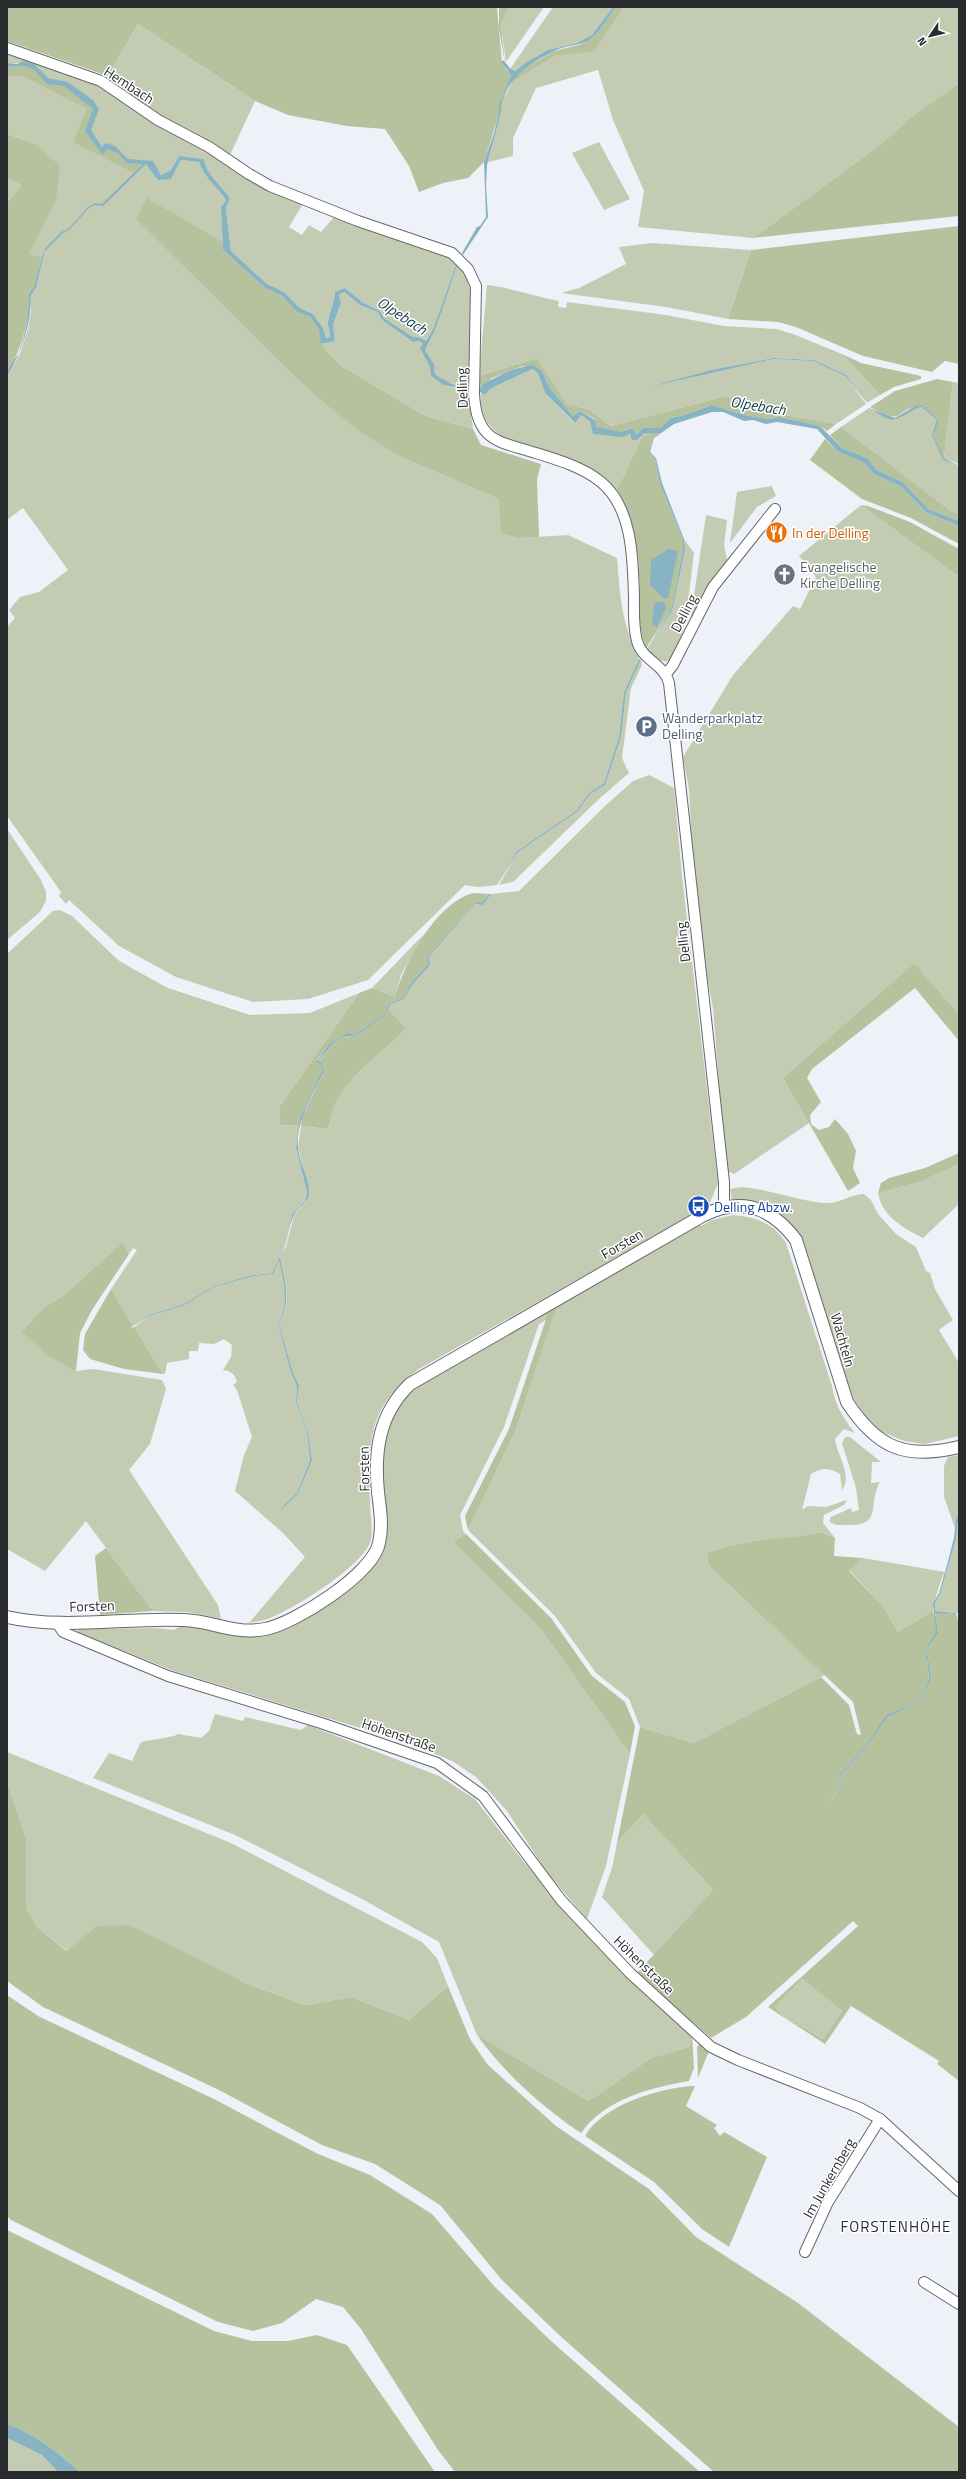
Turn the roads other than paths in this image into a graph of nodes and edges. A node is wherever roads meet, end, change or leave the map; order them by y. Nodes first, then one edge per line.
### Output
1 (7, 48) edge
2 (228, 160) joint
3 (775, 509) dead end
4 (666, 674) junction
5 (724, 1207) junction
6 (959, 1447) edge
7 (7, 1617) edge
8 (57, 1623) junction
9 (337, 1729) joint
10 (880, 2119) junction
11 (959, 2191) edge
12 (805, 2252) dead end
13 (924, 2282) dead end
14 (959, 2304) edge

1 - 2 street, Hembach
2 - 4 street, Delling
3 - 4 street, Delling
4 - 5 street, Delling
5 - 6 street, Wachteln
5 - 8 street, Forsten
7 - 8 street, Forsten
8 - 9 street, Forsten
9 - 10 street, Höhenstraße
10 - 11 street, Höhenstraße
10 - 12 street, Im Junkernberg
13 - 14 street

